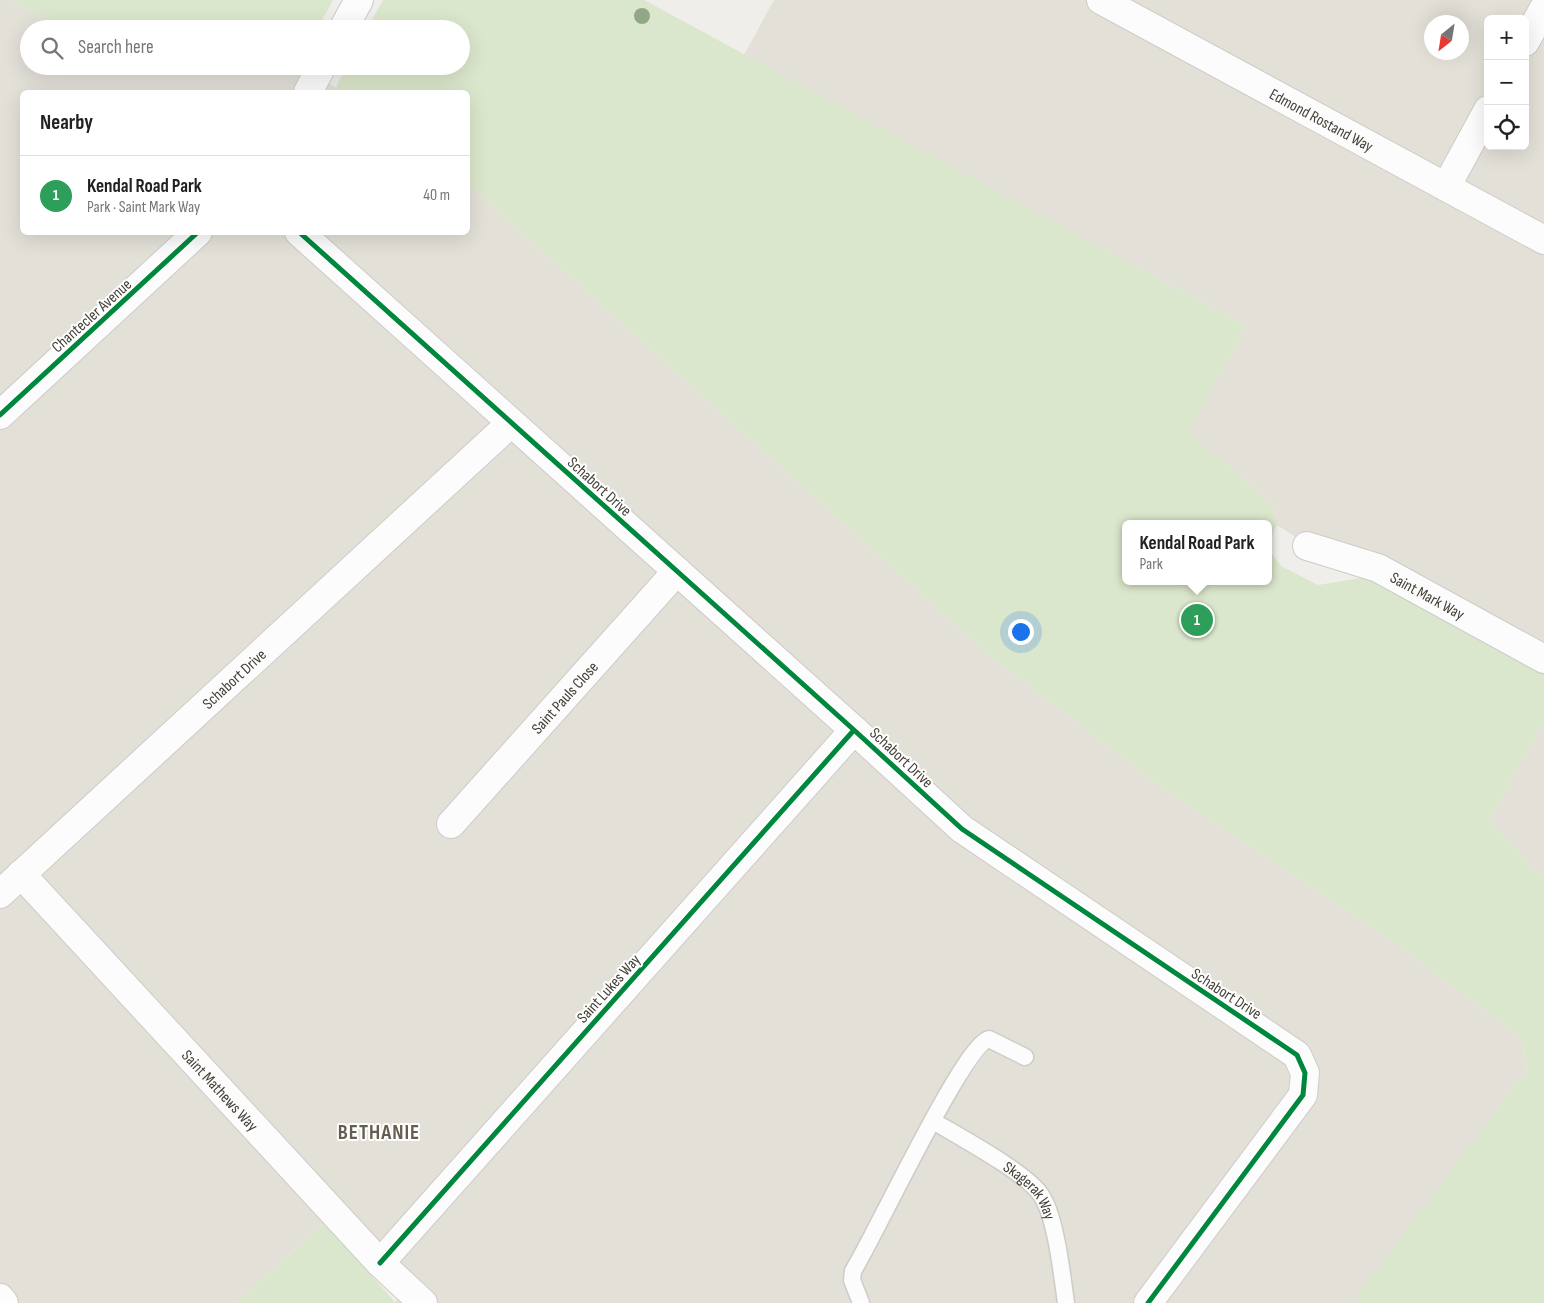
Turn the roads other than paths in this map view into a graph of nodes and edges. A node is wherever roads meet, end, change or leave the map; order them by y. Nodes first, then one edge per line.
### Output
1 (359, 0) edge
2 (1101, 0) edge
3 (1544, 8) edge
4 (348, 20) edge
5 (1529, 35) edge
6 (317, 75) edge
7 (309, 90) edge
8 (1484, 117) edge
9 (1446, 187) junction
10 (195, 235) edge
11 (302, 235) edge
12 (1544, 240) edge
13 (0, 415) edge
14 (511, 423) junction
15 (1307, 546) dead end
16 (677, 572) junction
17 (1544, 659) edge
18 (854, 730) junction
19 (452, 824) dead end
20 (21, 874) junction
21 (0, 894) edge
22 (1025, 1057) dead end
23 (933, 1121) junction
24 (380, 1263) junction
25 (0, 1298) edge
26 (4, 1303) edge
27 (423, 1303) edge
28 (861, 1303) edge
29 (1066, 1303) edge
30 (1148, 1303) edge

1 - 4 street
2 - 9 street, Edmond Rostand Way
3 - 5 street
6 - 7 street
8 - 9 street
9 - 12 street, Edmond Rostand Way
10 - 13 street, Chantecler Avenue
11 - 14 street, Schabort Drive
14 - 16 street, Schabort Drive
14 - 20 street, Schabort Drive
15 - 17 street, Saint Mark Way
16 - 18 street, Schabort Drive
16 - 19 street, Saint Pauls Close
18 - 24 street, Saint Lukes Way
18 - 30 street, Schabort Drive
20 - 21 street, Schabort Drive
20 - 24 street, Saint Mathews Way
22 - 23 lane
23 - 28 lane
23 - 29 lane, Skagerak Way
24 - 27 street, Saint Mathews Way
25 - 26 street

